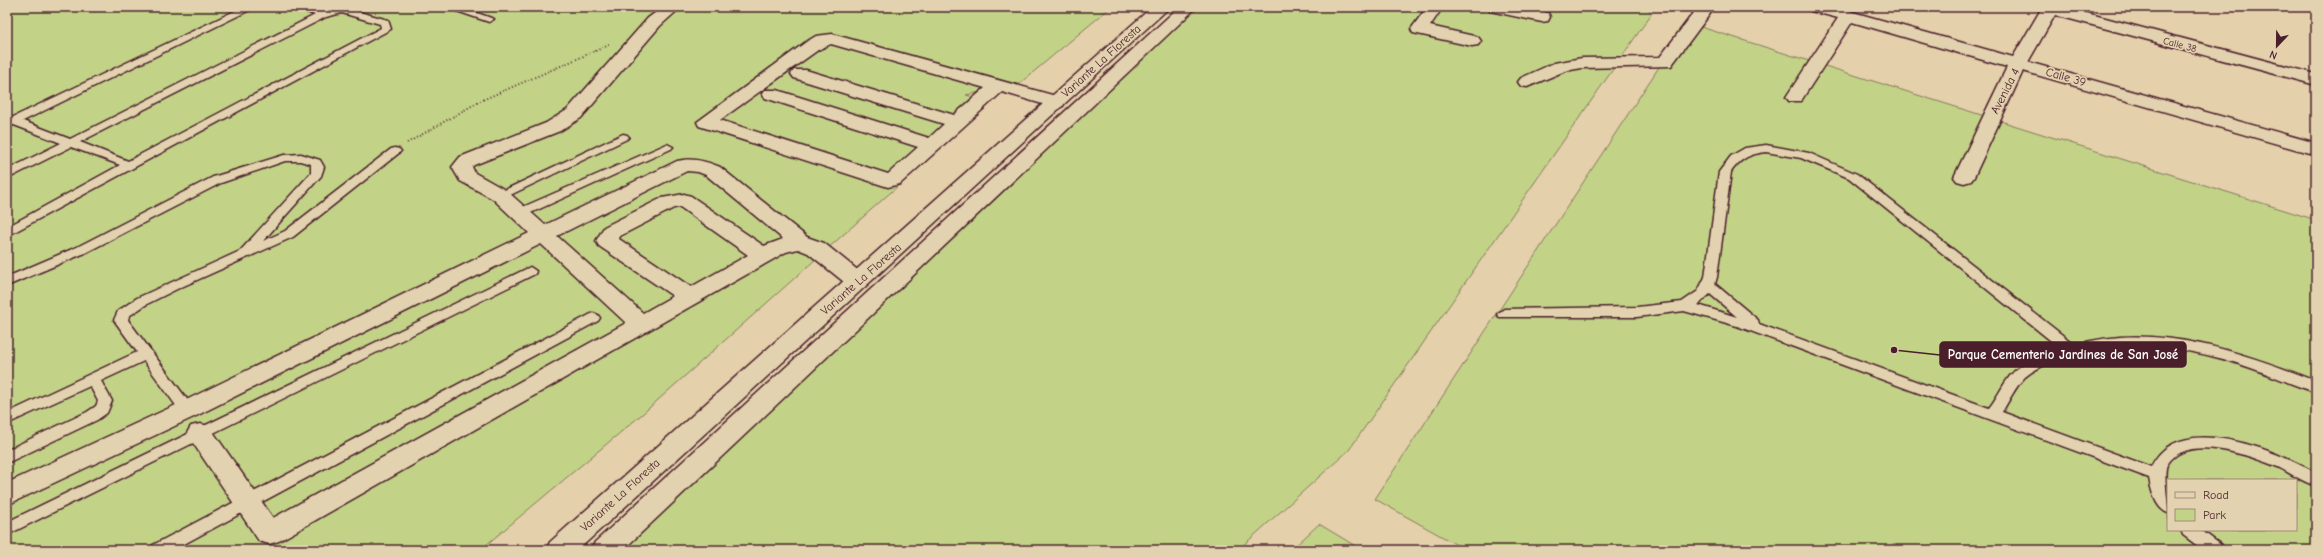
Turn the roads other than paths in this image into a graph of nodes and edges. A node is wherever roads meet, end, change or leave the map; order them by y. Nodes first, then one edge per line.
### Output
1 (250, 7) edge
2 (300, 7) edge
3 (450, 7) edge
4 (475, 7) edge
5 (673, 7) edge
6 (1162, 7) edge
7 (1189, 7) edge
8 (1435, 7) edge
9 (1496, 7) edge
10 (1707, 7) edge
11 (1817, 7) edge
12 (2049, 8) edge
13 (463, 11) junction
14 (323, 15) junction
15 (1848, 16) junction
16 (1542, 17) dead end
17 (489, 19) dead end
18 (1472, 41) dead end
19 (2019, 63) junction
20 (800, 74) dead end
21 (2316, 80) edge
22 (1527, 82) dead end
23 (997, 87) junction
24 (770, 94) dead end
25 (1061, 97) junction
26 (1795, 97) dead end
27 (1088, 101) junction
28 (10, 122) edge
29 (957, 122) junction
30 (623, 137) dead end
31 (70, 142) junction
32 (932, 145) junction
33 (667, 147) dead end
34 (2316, 149) edge
35 (395, 151) road end
36 (129, 165) junction
37 (7, 175) edge
38 (1964, 177) dead end
39 (500, 195) junction
40 (520, 213) junction
41 (7, 232) edge
42 (543, 234) junction
43 (799, 242) junction
44 (244, 254) junction
45 (764, 256) junction
46 (530, 271) dead end
47 (857, 281) junction
48 (7, 282) edge
49 (1708, 285) junction
50 (690, 297) junction
51 (1684, 306) junction
52 (1504, 314) dead end
53 (593, 318) dead end
54 (641, 324) junction
55 (1761, 331) junction
56 (2072, 350) junction
57 (146, 354) junction
58 (93, 379) junction
59 (2316, 388) edge
60 (187, 410) junction
61 (1992, 415) junction
62 (7, 419) edge
63 (200, 433) junction
64 (7, 457) edge
65 (2157, 475) junction
66 (2316, 480) edge
67 (7, 495) edge
68 (248, 502) junction
69 (2167, 505) edge
70 (7, 529) edge
71 (2190, 531) edge
72 (159, 550) edge
73 (560, 550) edge
74 (604, 550) edge
75 (2215, 550) edge

1 - 28 lane
2 - 14 lane
3 - 13 lane
4 - 13 lane
5 - 39 street
6 - 25 street, Variante La Floresta
7 - 27 street, Variante La Floresta
8 - 18 street
9 - 16 street
10 - 22 street
11 - 15 street, Calle 39
12 - 19 street, Avenida 4
12 - 21 street, Calle 38
13 - 17 lane
14 - 31 lane
14 - 36 lane
15 - 19 street, Calle 39
15 - 26 street
19 - 34 street, Calle 39
19 - 38 street, Avenida 4
20 - 29 street
23 - 25 street
23 - 29 street
23 - 32 street
24 - 32 street
25 - 27 street
25 - 47 street, Variante La Floresta
27 - 74 street, Variante La Floresta
28 - 31 lane
29 - 32 street
30 - 39 lane
31 - 36 lane
31 - 37 lane
33 - 40 lane
35 - 44 lane
36 - 41 lane
39 - 40 street
40 - 42 street
42 - 43 street
42 - 54 street
42 - 60 street
43 - 45 street
43 - 47 street
44 - 48 lane
44 - 57 lane
45 - 50 street
45 - 50 street
46 - 63 lane
47 - 73 street, Variante La Floresta
49 - 51 lane
49 - 55 lane
49 - 56 lane
50 - 54 street
51 - 52 lane
51 - 55 lane
53 - 68 lane
54 - 68 street
55 - 61 lane
56 - 59 lane
56 - 61 lane
57 - 58 lane
57 - 60 lane
58 - 62 lane
58 - 64 lane
60 - 67 street
61 - 65 lane
63 - 68 street
63 - 70 lane
65 - 66 lane
65 - 69 lane
68 - 72 lane
71 - 75 lane

